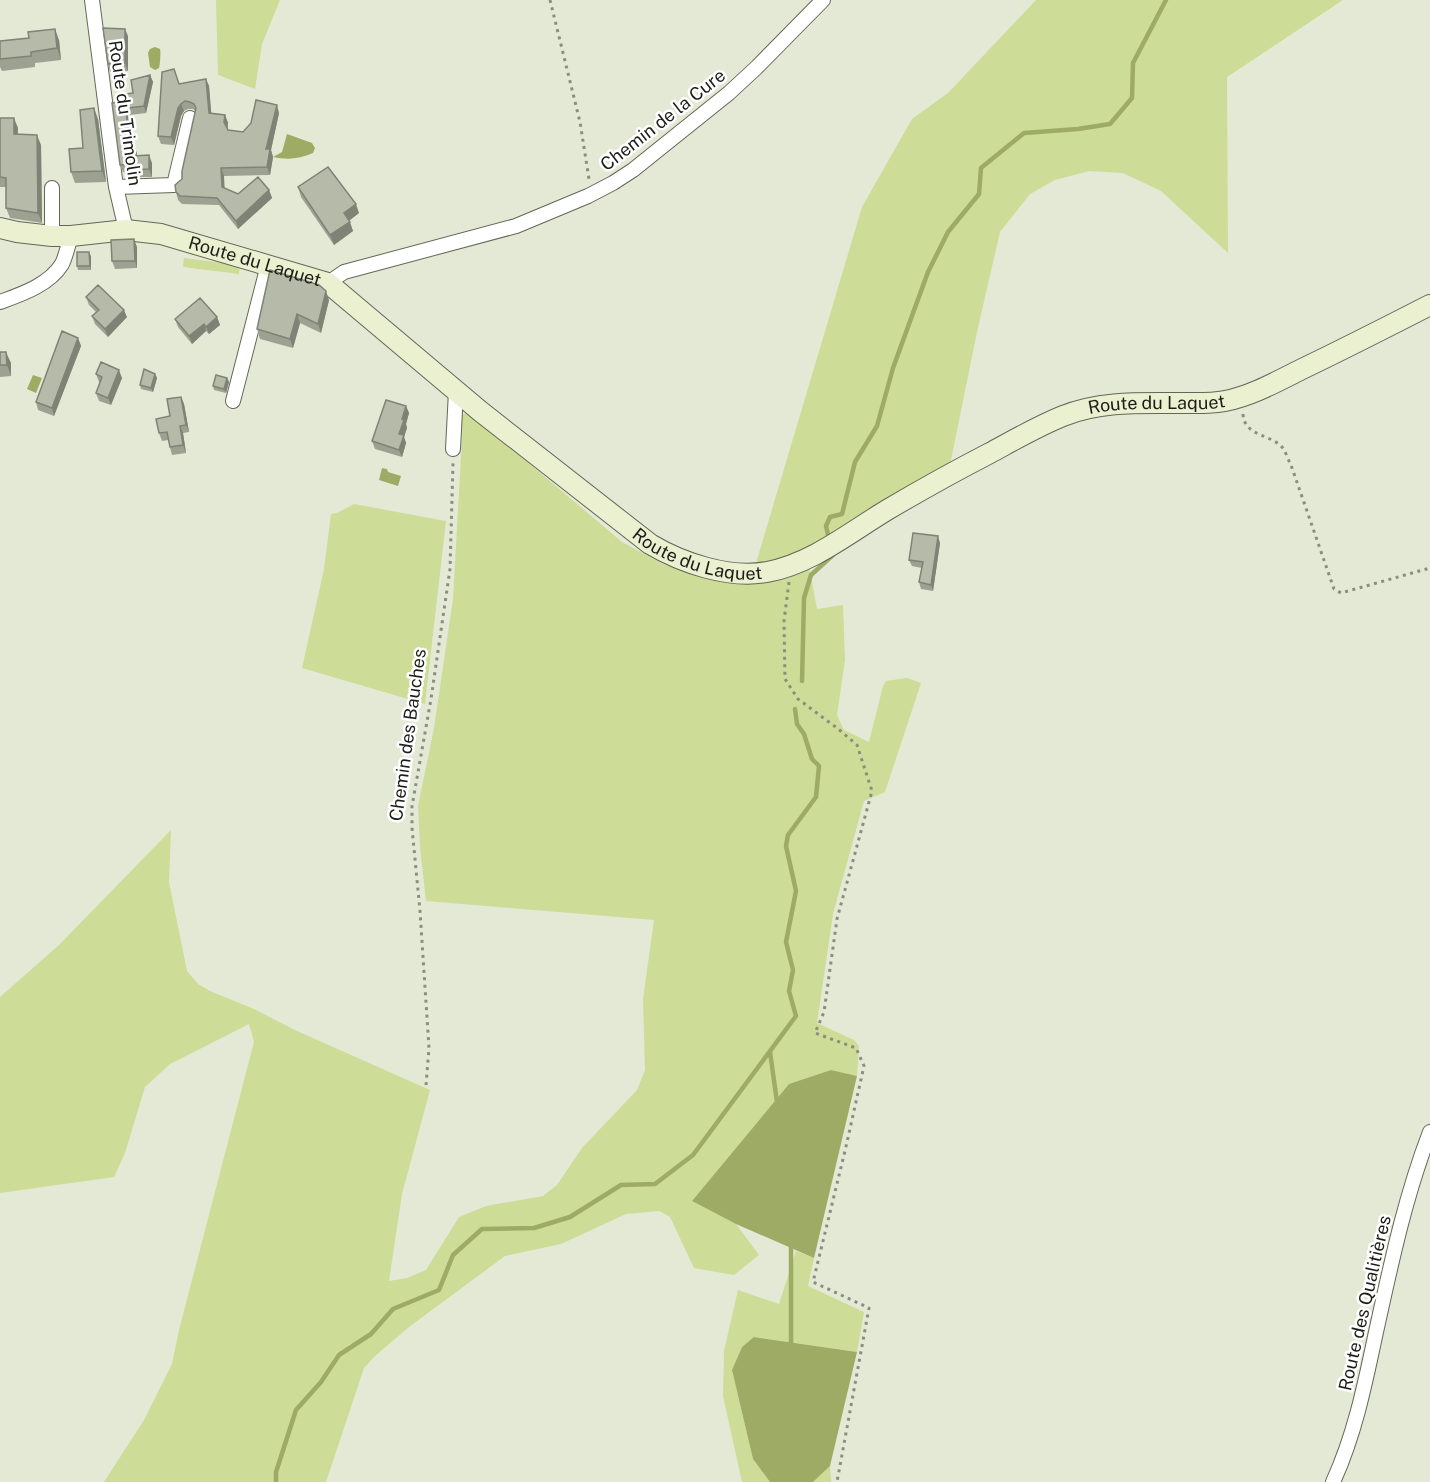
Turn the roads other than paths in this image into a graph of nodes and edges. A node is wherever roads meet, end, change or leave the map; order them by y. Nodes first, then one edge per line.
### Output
1 (92, 0) edge
2 (823, 0) edge
3 (190, 118) dead end
4 (116, 187) junction
5 (52, 188) dead end
6 (0, 228) edge
7 (126, 230) junction
8 (61, 236) junction
9 (268, 265) junction
10 (328, 283) junction
11 (0, 302) edge
12 (1430, 305) edge
13 (456, 391) junction
14 (233, 401) dead end
15 (453, 449) road end
16 (1430, 1132) edge
17 (1333, 1482) edge

1 - 4 street, Route du Trimolin
2 - 10 street, Chemin de la Cure
3 - 4 street
4 - 7 street, Route du Trimolin
5 - 8 street
6 - 8 street, Route du Laquet
7 - 8 street, Route du Laquet
7 - 9 street, Route du Laquet
8 - 11 street
9 - 10 street, Route du Laquet
9 - 14 street
10 - 13 street, Route du Laquet
12 - 13 street, Route du Laquet
13 - 15 street
16 - 17 street, Route des Qualitières

